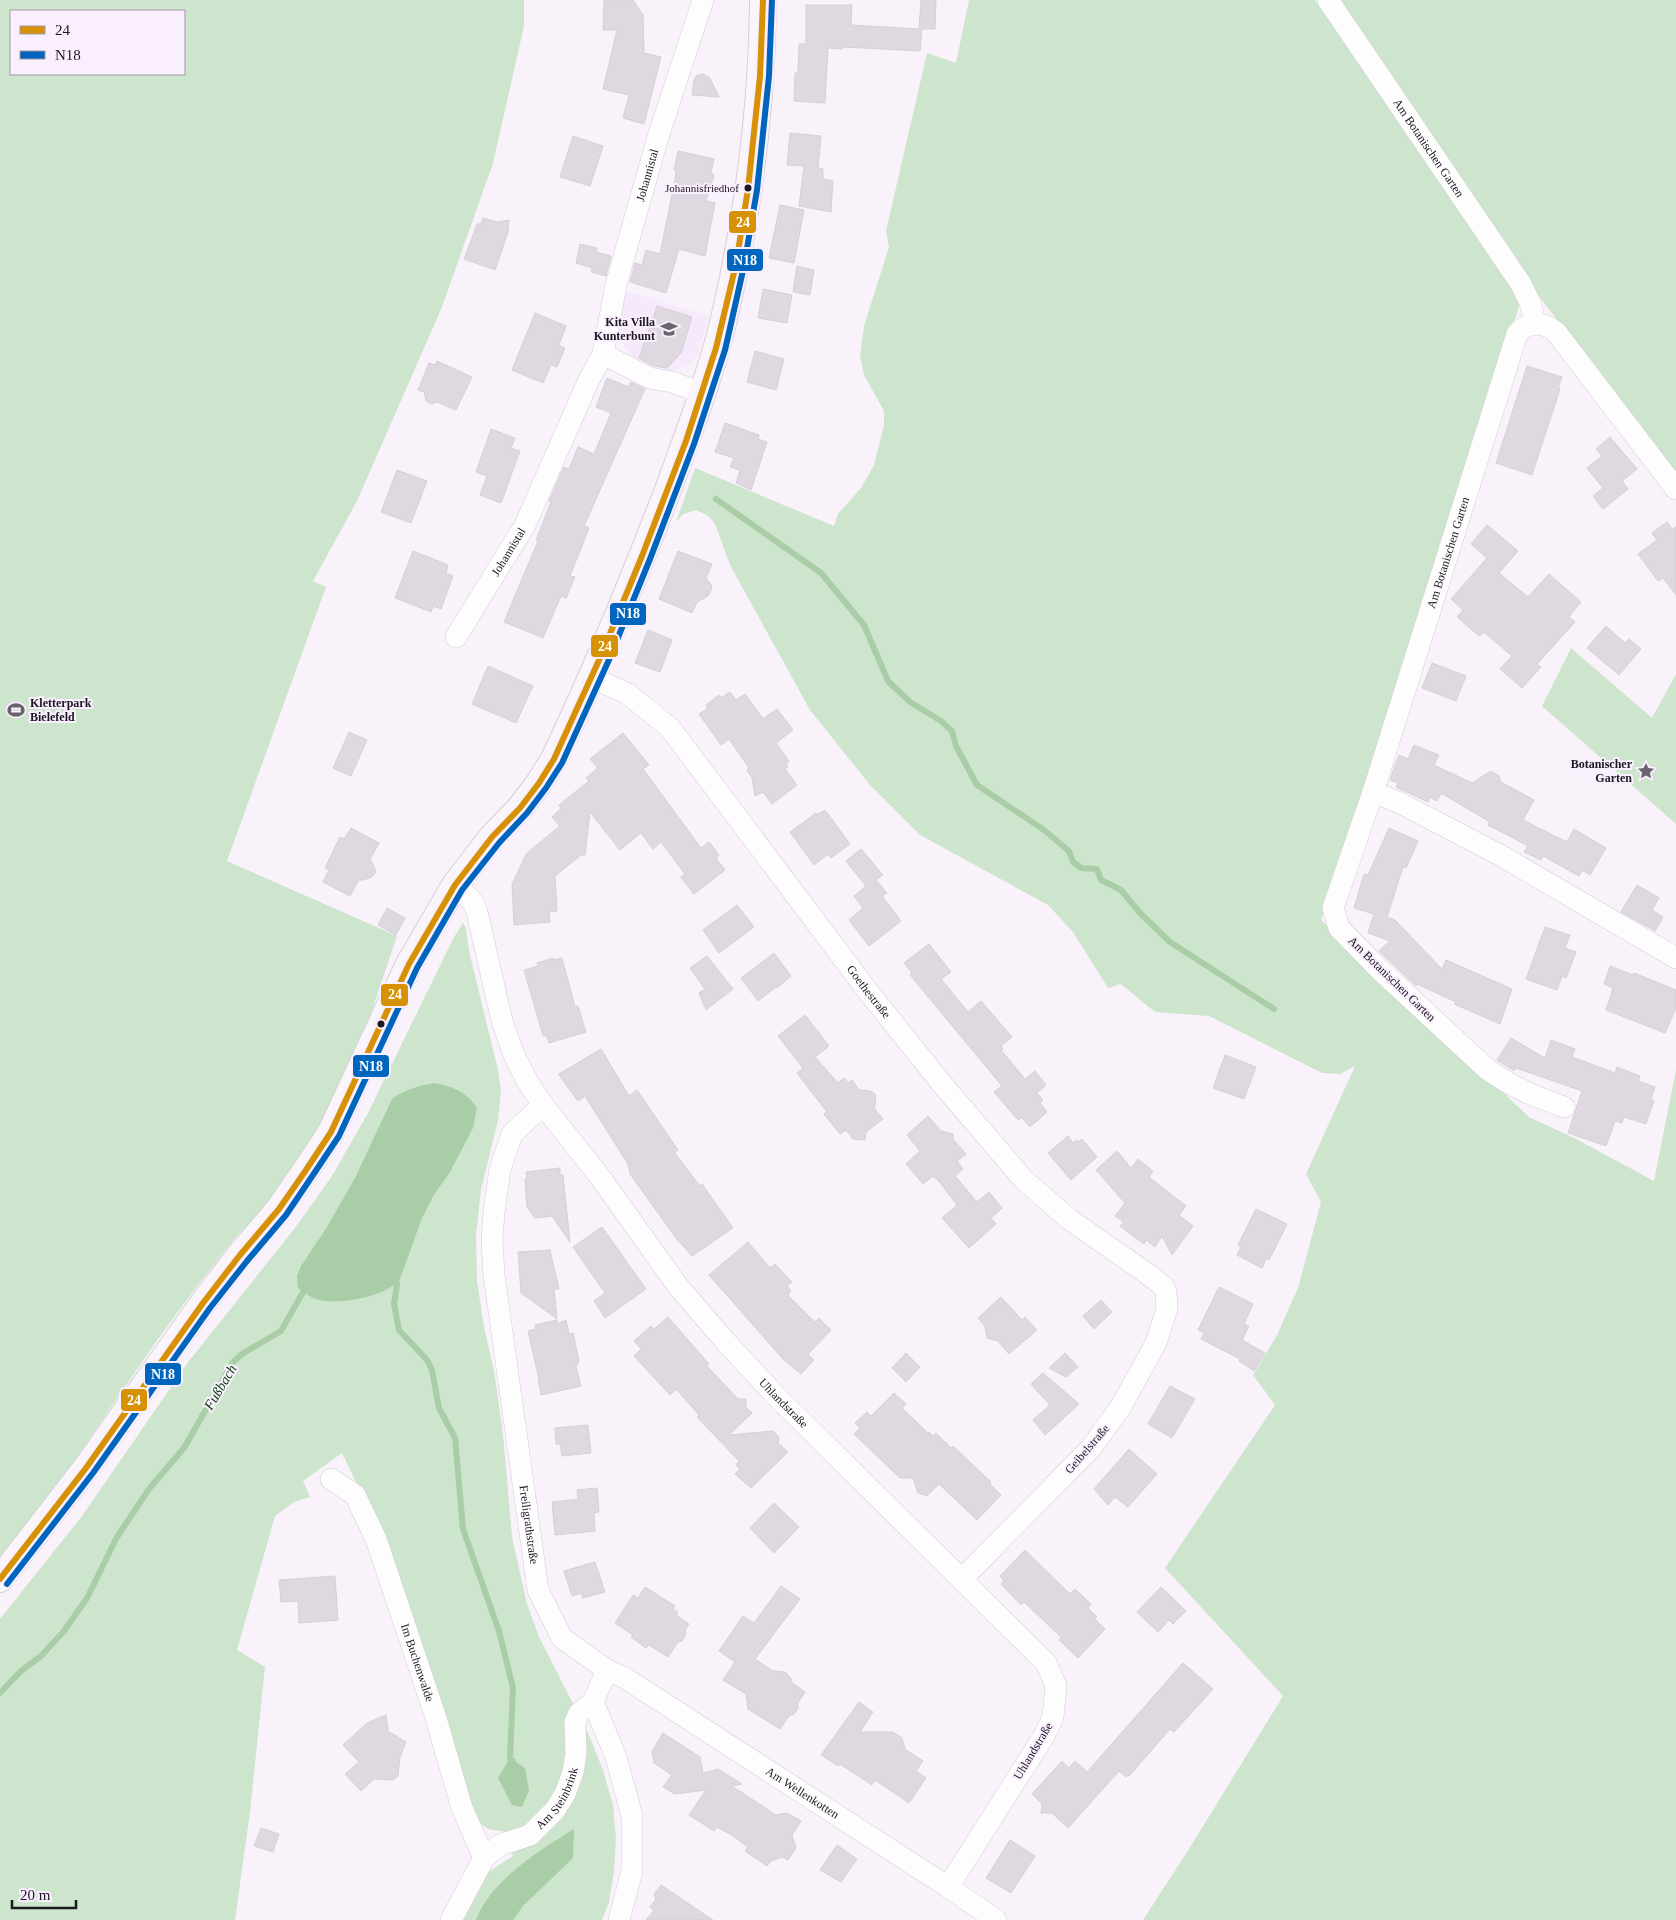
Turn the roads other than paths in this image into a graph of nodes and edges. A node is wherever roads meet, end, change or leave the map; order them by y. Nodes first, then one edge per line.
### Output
1 (703, 0) edge
2 (763, 0) edge
3 (1328, 0) edge
4 (1535, 324) junction
5 (603, 354) junction
6 (702, 393) junction
7 (1676, 489) edge
8 (456, 637) dead end
9 (591, 677) junction
10 (1373, 792) junction
11 (455, 885) junction
12 (1676, 958) edge
13 (543, 1105) junction
14 (1564, 1107) dead end
15 (1166, 1292) joint
16 (331, 1479) dead end
17 (0, 1579) edge
18 (962, 1579) junction
19 (607, 1670) junction
20 (593, 1702) junction
21 (484, 1858) junction
22 (948, 1887) junction
23 (450, 1920) edge
24 (619, 1920) edge
25 (996, 1920) edge

1 - 5 street, Johannistal
2 - 6 main road
3 - 4 street, Am Botanischen Garten
4 - 7 street
4 - 10 street, Am Botanischen Garten
5 - 6 street
5 - 8 street, Johannistal
6 - 9 main road
9 - 11 main road
9 - 15 street, Goethestraße
10 - 12 street
10 - 14 street, Am Botanischen Garten
11 - 13 street, Uhlandstraße
11 - 17 main road
13 - 18 street, Uhlandstraße
13 - 19 street, Freiligrathstraße
15 - 18 street, Geibelstraße
16 - 21 street, Im Buchenwalde
18 - 22 street, Uhlandstraße
19 - 20 street
19 - 22 street, Am Wellenkotten
20 - 21 street, Am Steinbrink
20 - 24 street
21 - 23 street, Am Steinbrink
22 - 25 street, Am Wellenkotten

